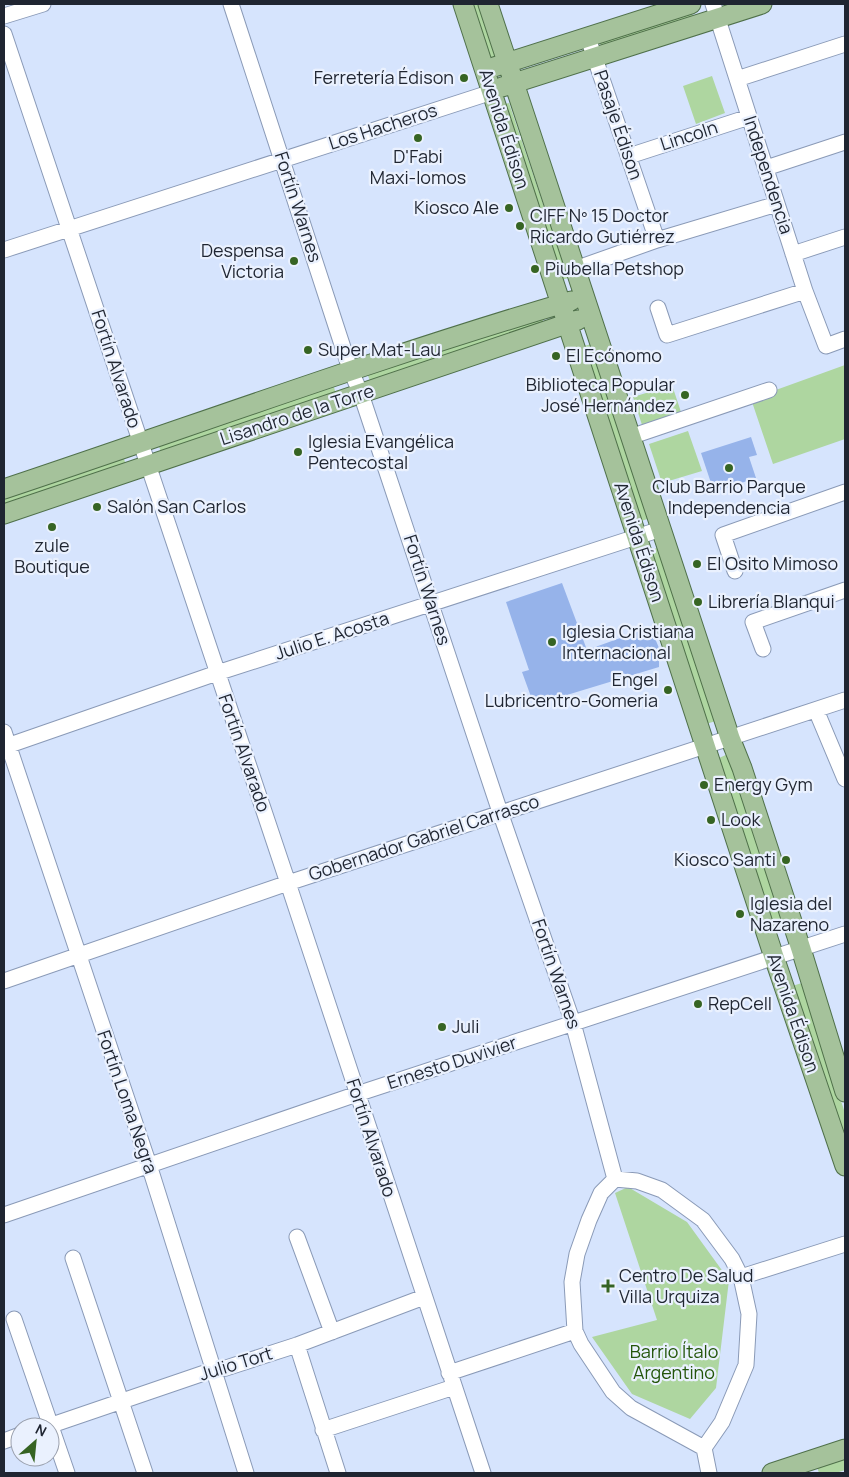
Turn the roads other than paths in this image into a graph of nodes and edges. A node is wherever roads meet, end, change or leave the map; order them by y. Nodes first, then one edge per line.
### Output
1 (43, 4) edge
2 (231, 4) edge
3 (463, 4) edge
4 (488, 4) edge
5 (691, 4) edge
6 (762, 4) edge
7 (715, 11) edge
8 (4, 16) edge
9 (4, 34) edge
10 (588, 38) junction
11 (845, 44) edge
12 (595, 59) junction
13 (507, 63) junction
14 (485, 70) junction
15 (737, 79) junction
16 (514, 84) junction
17 (492, 92) junction
18 (749, 117) junction
19 (845, 142) edge
20 (629, 156) junction
21 (283, 160) junction
22 (766, 168) junction
23 (777, 204) junction
24 (68, 228) junction
25 (845, 237) edge
26 (657, 240) junction
27 (4, 250) edge
28 (793, 254) junction
29 (575, 269) junction
30 (805, 291) junction
31 (584, 298) junction
32 (561, 304) junction
33 (658, 308) dead end
34 (590, 316) junction
35 (568, 324) junction
36 (845, 339) edge
37 (350, 370) junction
38 (769, 390) dead end
39 (361, 394) junction
40 (630, 437) junction
41 (140, 443) junction
42 (147, 465) junction
43 (4, 488) edge
44 (845, 492) edge
45 (4, 514) edge
46 (661, 528) junction
47 (636, 536) junction
48 (735, 571) dead end
49 (845, 590) edge
50 (431, 603) junction
51 (762, 648) dead end
52 (216, 673) junction
53 (845, 700) edge
54 (816, 710) junction
55 (730, 738) junction
56 (5, 741) edge
57 (706, 745) junction
58 (845, 779) edge
59 (500, 812) junction
60 (288, 883) junction
61 (845, 934) edge
62 (801, 949) junction
63 (78, 957) junction
64 (774, 957) junction
65 (4, 981) edge
66 (573, 1023) junction
67 (845, 1092) edge
68 (357, 1094) junction
69 (148, 1165) junction
70 (845, 1166) edge
71 (615, 1179) junction
72 (4, 1215) edge
73 (297, 1237) dead end
74 (845, 1244) edge
75 (72, 1258) dead end
76 (741, 1277) junction
77 (424, 1297) junction
78 (14, 1318) dead end
79 (575, 1331) junction
80 (332, 1332) junction
81 (297, 1345) junction
82 (213, 1370) junction
83 (452, 1380) junction
84 (121, 1402) junction
85 (45, 1417) edge
86 (60, 1422) edge
87 (323, 1430) junction
88 (704, 1448) junction
89 (845, 1449) edge
90 (60, 1456) edge
91 (810, 1467) edge
92 (67, 1473) edge
93 (145, 1473) edge
94 (246, 1473) edge
95 (338, 1473) edge
96 (482, 1473) edge
97 (709, 1473) edge
98 (772, 1473) edge

1 - 8 street
2 - 21 street, Fortín Warnes
3 - 14 main road, Avenida Édison
4 - 13 main road, Avenida Édison
5 - 10 main road
6 - 7 main road, Los Hacheros
7 - 12 main road, Los Hacheros
7 - 15 street, Independencia
9 - 24 street, Fortín Alvarado
10 - 12 street, Pasaje Édison
10 - 13 main road
11 - 15 street
12 - 16 main road, Los Hacheros
12 - 20 street, Pasaje Édison
13 - 14 main road
13 - 16 main road, Avenida Édison
14 - 17 main road, Avenida Édison
15 - 18 street, Independencia
16 - 17 main road, Los Hacheros
16 - 29 main road, Avenida Édison
17 - 21 street, Los Hacheros
17 - 32 main road, Avenida Édison
18 - 20 street, Lincoln
18 - 22 street, Independencia
19 - 22 street
20 - 26 street, Pasaje Édison
21 - 24 street, Los Hacheros
21 - 37 street, Fortín Warnes
22 - 23 street, Independencia
23 - 26 street
23 - 28 street, Independencia
24 - 27 street, Los Hacheros
24 - 41 street, Fortín Alvarado
25 - 28 street
26 - 29 street
28 - 30 street, Independencia
29 - 31 main road, Avenida Édison
30 - 33 street
30 - 36 street, Independencia
31 - 32 main road, Lisandro de la Torre
31 - 34 main road, Avenida Édison
32 - 35 main road, Avenida Édison
32 - 37 main road, Lisandro de la Torre
34 - 35 main road, Lisandro de la Torre
34 - 40 main road, Avenida Édison
35 - 39 main road, Lisandro de la Torre
35 - 47 main road, Avenida Édison
37 - 39 street, Fortín Warnes
37 - 41 main road, Lisandro de la Torre
38 - 40 street
39 - 42 main road, Lisandro de la Torre
39 - 50 street, Fortín Warnes
40 - 46 main road, Avenida Édison
41 - 42 street, Fortín Alvarado
41 - 43 main road, Lisandro de la Torre
42 - 45 main road, Lisandro de la Torre
42 - 52 street, Fortín Alvarado
44 - 48 street
46 - 47 street, Julio E. Acosta
46 - 55 main road, Avenida Édison
47 - 50 street, Julio E. Acosta
47 - 57 main road, Avenida Édison
49 - 51 street
50 - 52 street, Julio E. Acosta
50 - 59 street, Fortín Warnes
52 - 56 street, Julio E. Acosta
52 - 60 street, Fortín Alvarado
53 - 54 street, Gobernador Gabriel Carrasco
54 - 55 street, Gobernador Gabriel Carrasco
54 - 58 street
55 - 57 street, Gobernador Gabriel Carrasco
55 - 62 main road, Avenida Édison
56 - 63 street, Fortín Loma Negra
57 - 59 street, Gobernador Gabriel Carrasco
57 - 64 main road, Avenida Édison
59 - 60 street, Gobernador Gabriel Carrasco
59 - 66 street, Fortín Warnes
60 - 63 street, Gobernador Gabriel Carrasco
60 - 68 street, Fortín Alvarado
61 - 62 street, Ernesto Duvivier
62 - 64 street, Ernesto Duvivier
62 - 67 main road, Avenida Édison
63 - 65 street, Gobernador Gabriel Carrasco
63 - 69 street, Fortín Loma Negra
64 - 66 street, Ernesto Duvivier
64 - 70 main road, Avenida Édison
66 - 68 street, Ernesto Duvivier
66 - 71 street, Fortín Warnes
68 - 69 street, Ernesto Duvivier
68 - 77 street, Fortín Alvarado
69 - 72 street, Ernesto Duvivier
69 - 82 street, Fortín Loma Negra
71 - 76 street
71 - 79 street
73 - 80 street
74 - 76 street
75 - 84 street
76 - 88 street
77 - 80 street, Julio Tort
77 - 83 street, Fortín Alvarado
78 - 85 street
79 - 83 street
79 - 88 street
80 - 81 street, Julio Tort
81 - 82 street, Julio Tort
81 - 87 street
82 - 84 street, Julio Tort
82 - 94 street, Fortín Loma Negra
83 - 87 street
83 - 96 street, Fortín Alvarado
84 - 86 street, Julio Tort
84 - 93 street
87 - 95 street
88 - 97 street
89 - 91 main road
90 - 92 street
91 - 98 main road

